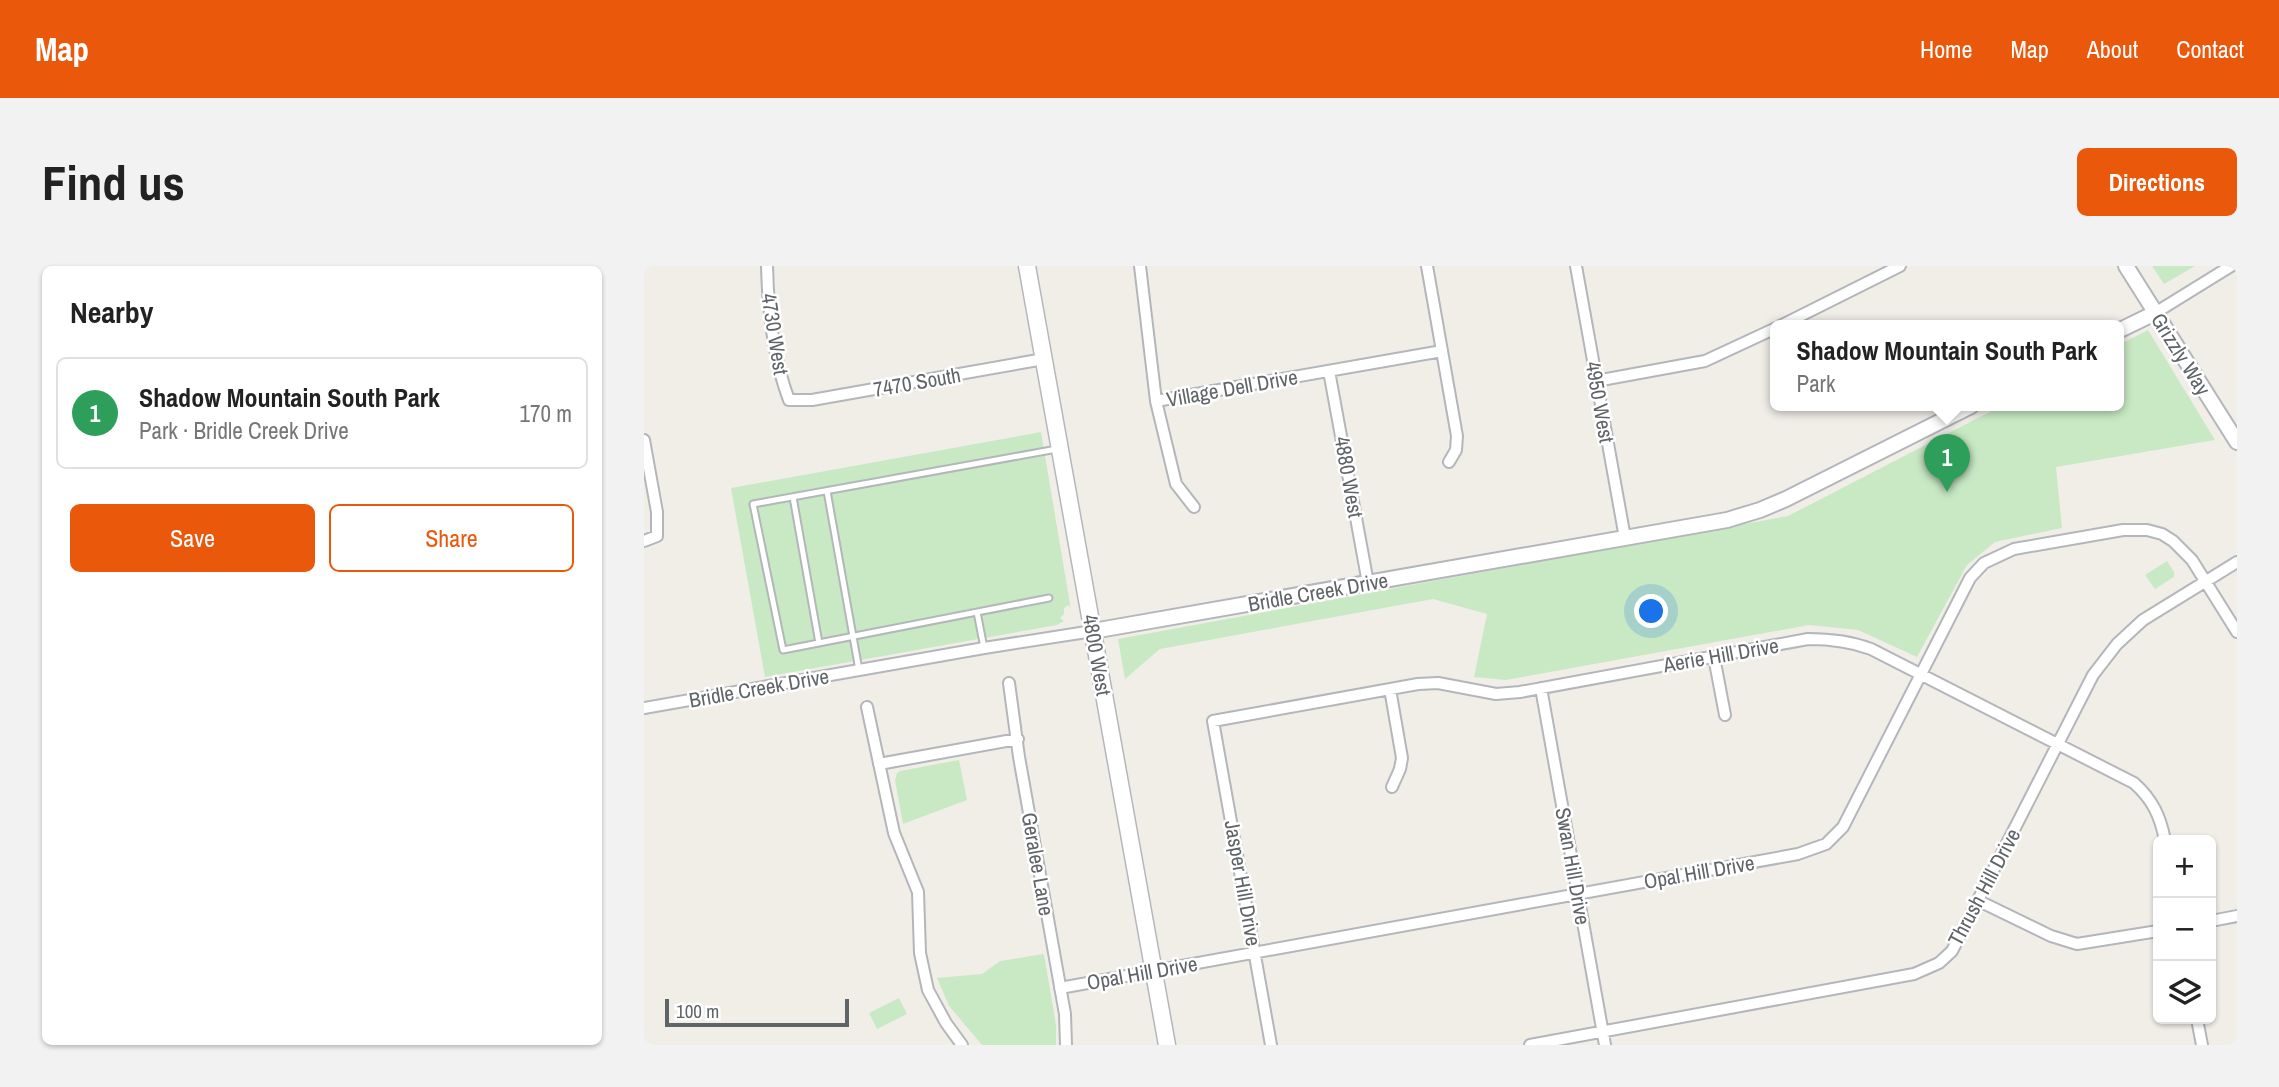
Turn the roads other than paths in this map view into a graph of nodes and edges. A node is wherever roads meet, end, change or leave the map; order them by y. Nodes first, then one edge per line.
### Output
1 (766, 266) edge
2 (1027, 266) edge
3 (1140, 266) edge
4 (1427, 266) edge
5 (1576, 266) edge
6 (1900, 266) edge
7 (2126, 266) edge
8 (2231, 266) edge
9 (2155, 313) junction
10 (1792, 320) edge
11 (2124, 328) edge
12 (1770, 331) edge
13 (1442, 351) junction
14 (1044, 359) junction
15 (1329, 371) junction
16 (1597, 381) junction
17 (789, 400) joint
18 (1156, 401) junction
19 (1961, 411) edge
20 (644, 440) edge
21 (2237, 442) edge
22 (1060, 449) junction
23 (1449, 462) dead end
24 (827, 491) junction
25 (793, 497) junction
26 (1194, 507) dead end
27 (1625, 538) junction
28 (644, 541) edge
29 (2237, 562) edge
30 (2205, 581) junction
31 (1368, 583) junction
32 (1049, 598) dead end
33 (977, 612) junction
34 (1093, 631) junction
35 (2237, 632) edge
36 (853, 636) junction
37 (819, 643) junction
38 (984, 648) junction
39 (1714, 657) junction
40 (859, 670) junction
41 (1920, 674) junction
42 (1009, 683) dead end
43 (1541, 688) junction
44 (1390, 689) junction
45 (867, 707) dead end
46 (644, 708) edge
47 (1725, 715) dead end
48 (1213, 721) joint
49 (1018, 739) junction
50 (2058, 743) junction
51 (879, 764) junction
52 (1392, 787) dead end
53 (2164, 835) edge
54 (1578, 894) junction
55 (1979, 901) junction
56 (2237, 916) edge
57 (2216, 920) edge
58 (2153, 932) edge
59 (1255, 951) junction
60 (1153, 971) junction
61 (1060, 988) junction
62 (2198, 1024) edge
63 (1603, 1032) junction
64 (962, 1045) edge
65 (1066, 1045) edge
66 (1167, 1045) edge
67 (1271, 1045) edge
68 (1530, 1045) edge
69 (1605, 1045) edge
70 (2202, 1045) edge

1 - 17 street, 4730 West
2 - 14 main road, 4800 West
3 - 18 street, Village Dell Drive
4 - 13 street
5 - 16 street, 4950 West
6 - 10 street
7 - 9 street, Grizzly Way
8 - 9 street
9 - 11 street
9 - 21 street, Grizzly Way
12 - 16 street
13 - 15 street, Village Dell Drive
13 - 23 street
14 - 17 street, 7470 South
14 - 22 main road, 4800 West
15 - 18 street, Village Dell Drive
15 - 31 street, 4880 West
16 - 27 street, 4950 West
18 - 26 street
19 - 27 street, Bridle Creek Drive
20 - 28 street
22 - 24 lane
22 - 34 main road, 4800 West
24 - 25 lane
24 - 36 lane
25 - 37 lane
25 - 37 lane
27 - 31 street, Bridle Creek Drive
29 - 30 street, Thrush Hill Drive
30 - 35 street
30 - 41 street, Opal Hill Drive
30 - 50 street, Thrush Hill Drive
31 - 34 street, Bridle Creek Drive
32 - 33 lane
33 - 36 lane
33 - 38 lane
34 - 38 street, Bridle Creek Drive
34 - 60 main road, 4800 West
36 - 37 lane
36 - 40 lane
38 - 40 street, Bridle Creek Drive
39 - 41 street, Aerie Hill Drive
39 - 43 street, Aerie Hill Drive
39 - 47 street
40 - 46 street, Bridle Creek Drive
41 - 50 street, Aerie Hill Drive
41 - 54 street, Opal Hill Drive
42 - 49 street, Geralee Lane
43 - 44 street, Aerie Hill Drive
43 - 54 street, Swan Hill Drive
44 - 48 street, Aerie Hill Drive
44 - 52 street
45 - 51 street
48 - 59 street, Jasper Hill Drive
49 - 51 street
49 - 61 street, Geralee Lane
50 - 53 street, Aerie Hill Drive
50 - 55 street, Thrush Hill Drive
51 - 64 street
54 - 59 street, Opal Hill Drive
54 - 63 street, Swan Hill Drive
55 - 58 street
55 - 63 street, Thrush Hill Drive
56 - 57 street
59 - 60 street, Opal Hill Drive
59 - 67 street, Jasper Hill Drive
60 - 61 street, Opal Hill Drive
60 - 66 main road, 4800 West
61 - 65 street, Geralee Lane
62 - 70 street
63 - 68 street, Thrush Hill Drive
63 - 69 street, Swan Hill Drive

